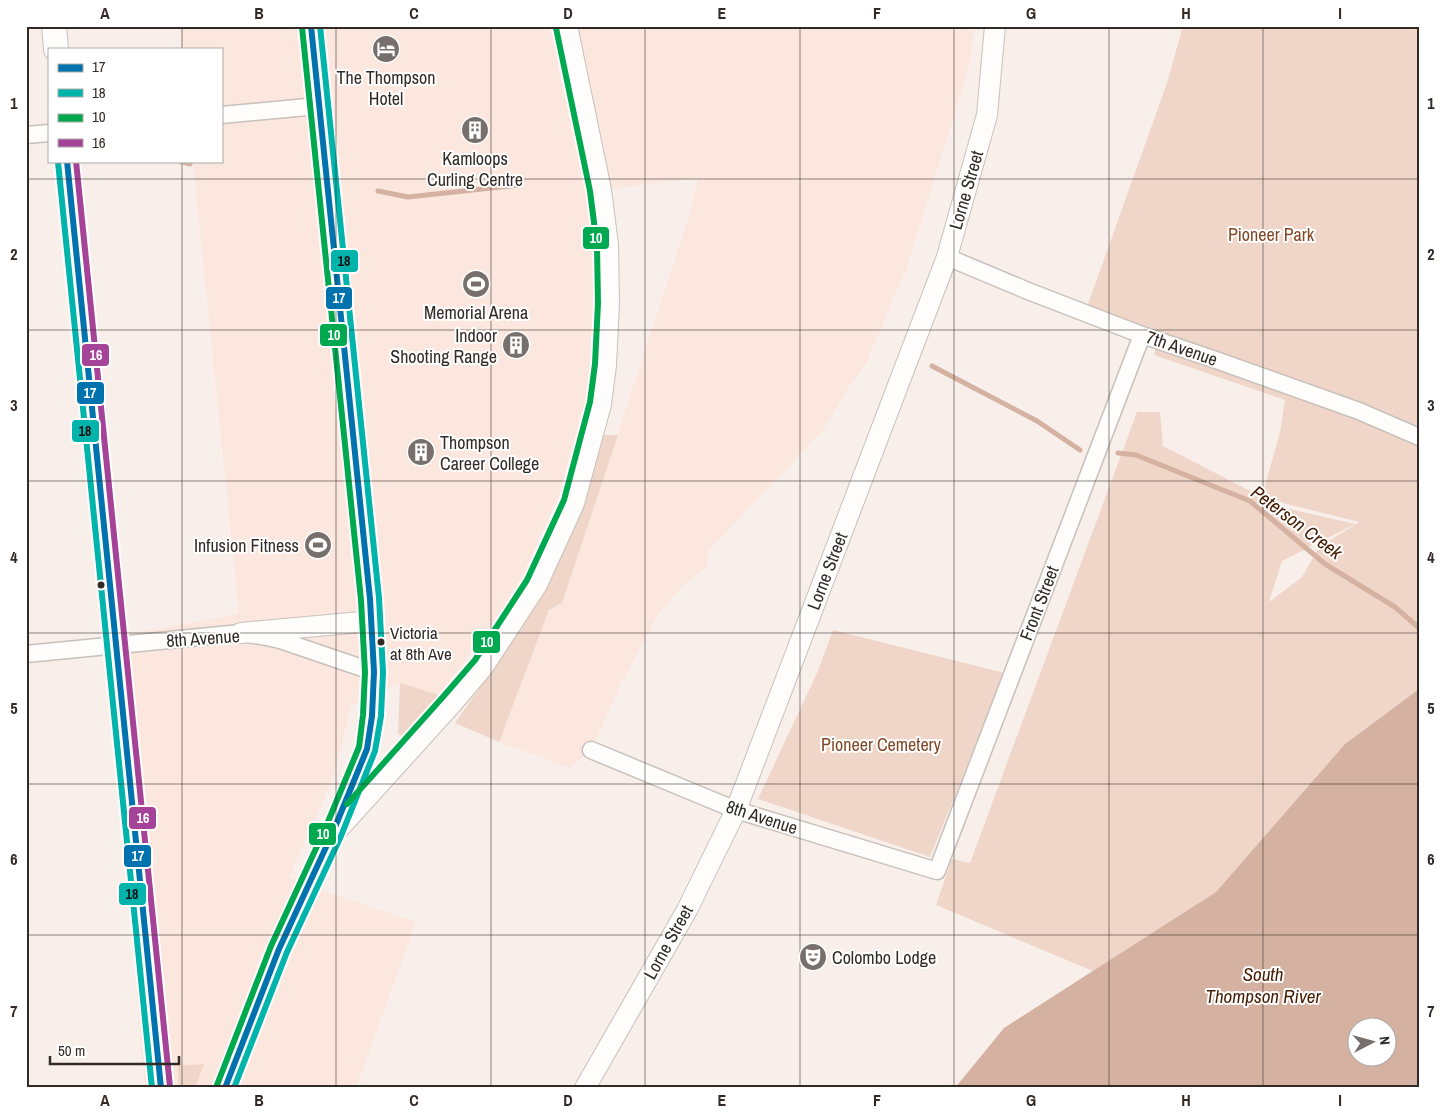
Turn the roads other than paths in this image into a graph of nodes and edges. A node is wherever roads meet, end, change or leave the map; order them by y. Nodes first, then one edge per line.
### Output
1 (54, 26) edge
2 (310, 26) edge
3 (565, 26) edge
4 (995, 26) edge
5 (56, 48) edge
6 (318, 106) junction
7 (222, 115) edge
8 (48, 133) edge
9 (26, 135) edge
10 (68, 162) edge
11 (947, 257) junction
12 (1142, 335) junction
13 (1419, 436) edge
14 (372, 621) junction
15 (241, 633) junction
16 (116, 644) junction
17 (26, 654) edge
18 (374, 672) junction
19 (591, 750) dead end
20 (736, 810) junction
21 (333, 832) junction
22 (937, 871) joint
23 (156, 1087) edge
24 (225, 1088) edge
25 (585, 1088) edge

1 - 5 main road
2 - 6 street
3 - 21 main road
4 - 11 street, Lorne Street
6 - 7 street
6 - 14 street
8 - 9 street
10 - 16 main road
11 - 12 street, 7th Avenue
11 - 20 street, Lorne Street
12 - 13 street, 7th Avenue
12 - 22 street, Front Street
14 - 15 street
14 - 18 street
15 - 16 street, 8th Avenue
15 - 18 street, 8th Avenue
16 - 17 street, 8th Avenue
16 - 23 main road
18 - 21 street
19 - 20 street, 8th Avenue
20 - 22 street, 8th Avenue
20 - 25 street, Lorne Street
21 - 24 main road

